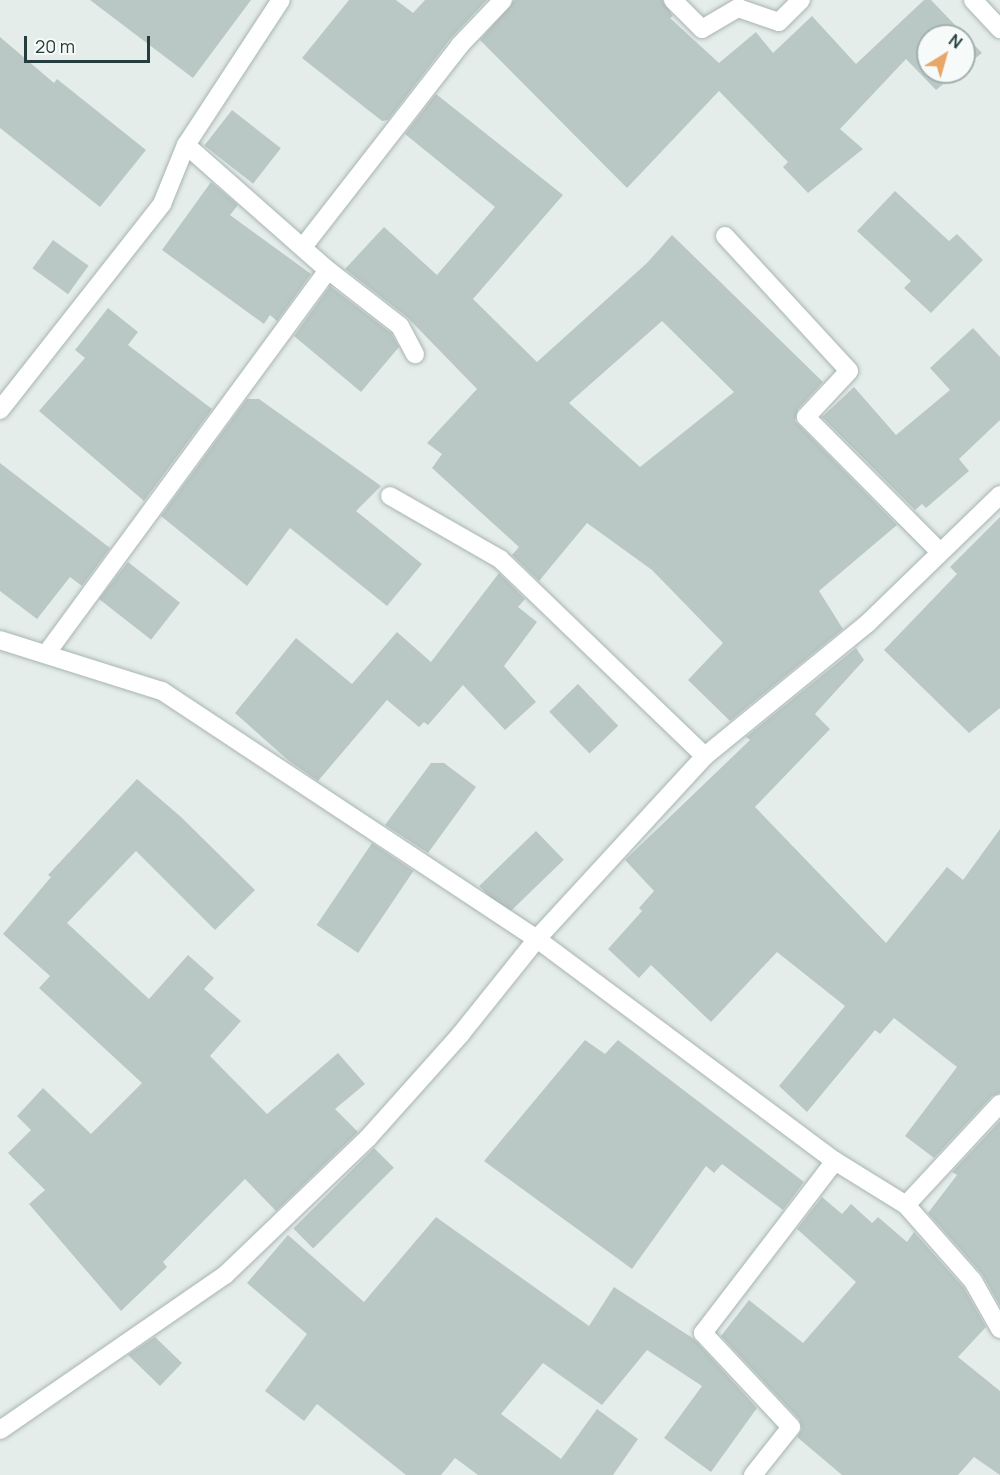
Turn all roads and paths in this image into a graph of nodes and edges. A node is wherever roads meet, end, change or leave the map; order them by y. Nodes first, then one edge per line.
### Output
1 (281, 0) edge
2 (503, 0) edge
3 (673, 0) edge
4 (801, 0) edge
5 (973, 0) edge
6 (1000, 29) edge
7 (186, 145) junction
8 (725, 236) dead end
9 (303, 247) junction
10 (328, 270) junction
11 (415, 354) dead end
12 (0, 410) edge
13 (1000, 495) edge
14 (390, 496) dead end
15 (940, 552) junction
16 (0, 640) edge
17 (46, 654) junction
18 (705, 756) junction
19 (537, 939) junction
20 (1000, 1104) edge
21 (835, 1161) junction
22 (906, 1206) junction
23 (1000, 1329) edge
24 (0, 1430) edge
25 (753, 1475) edge

1 - 7 street
2 - 9 street
3 - 4 street
5 - 6 street
7 - 9 street
7 - 12 street
8 - 15 street
9 - 10 street
10 - 11 street
10 - 17 street
13 - 15 street
14 - 18 street
15 - 18 street
16 - 17 street
17 - 19 street
18 - 19 street
19 - 21 street
19 - 24 street
20 - 22 street
21 - 22 street
21 - 25 street
22 - 23 street

